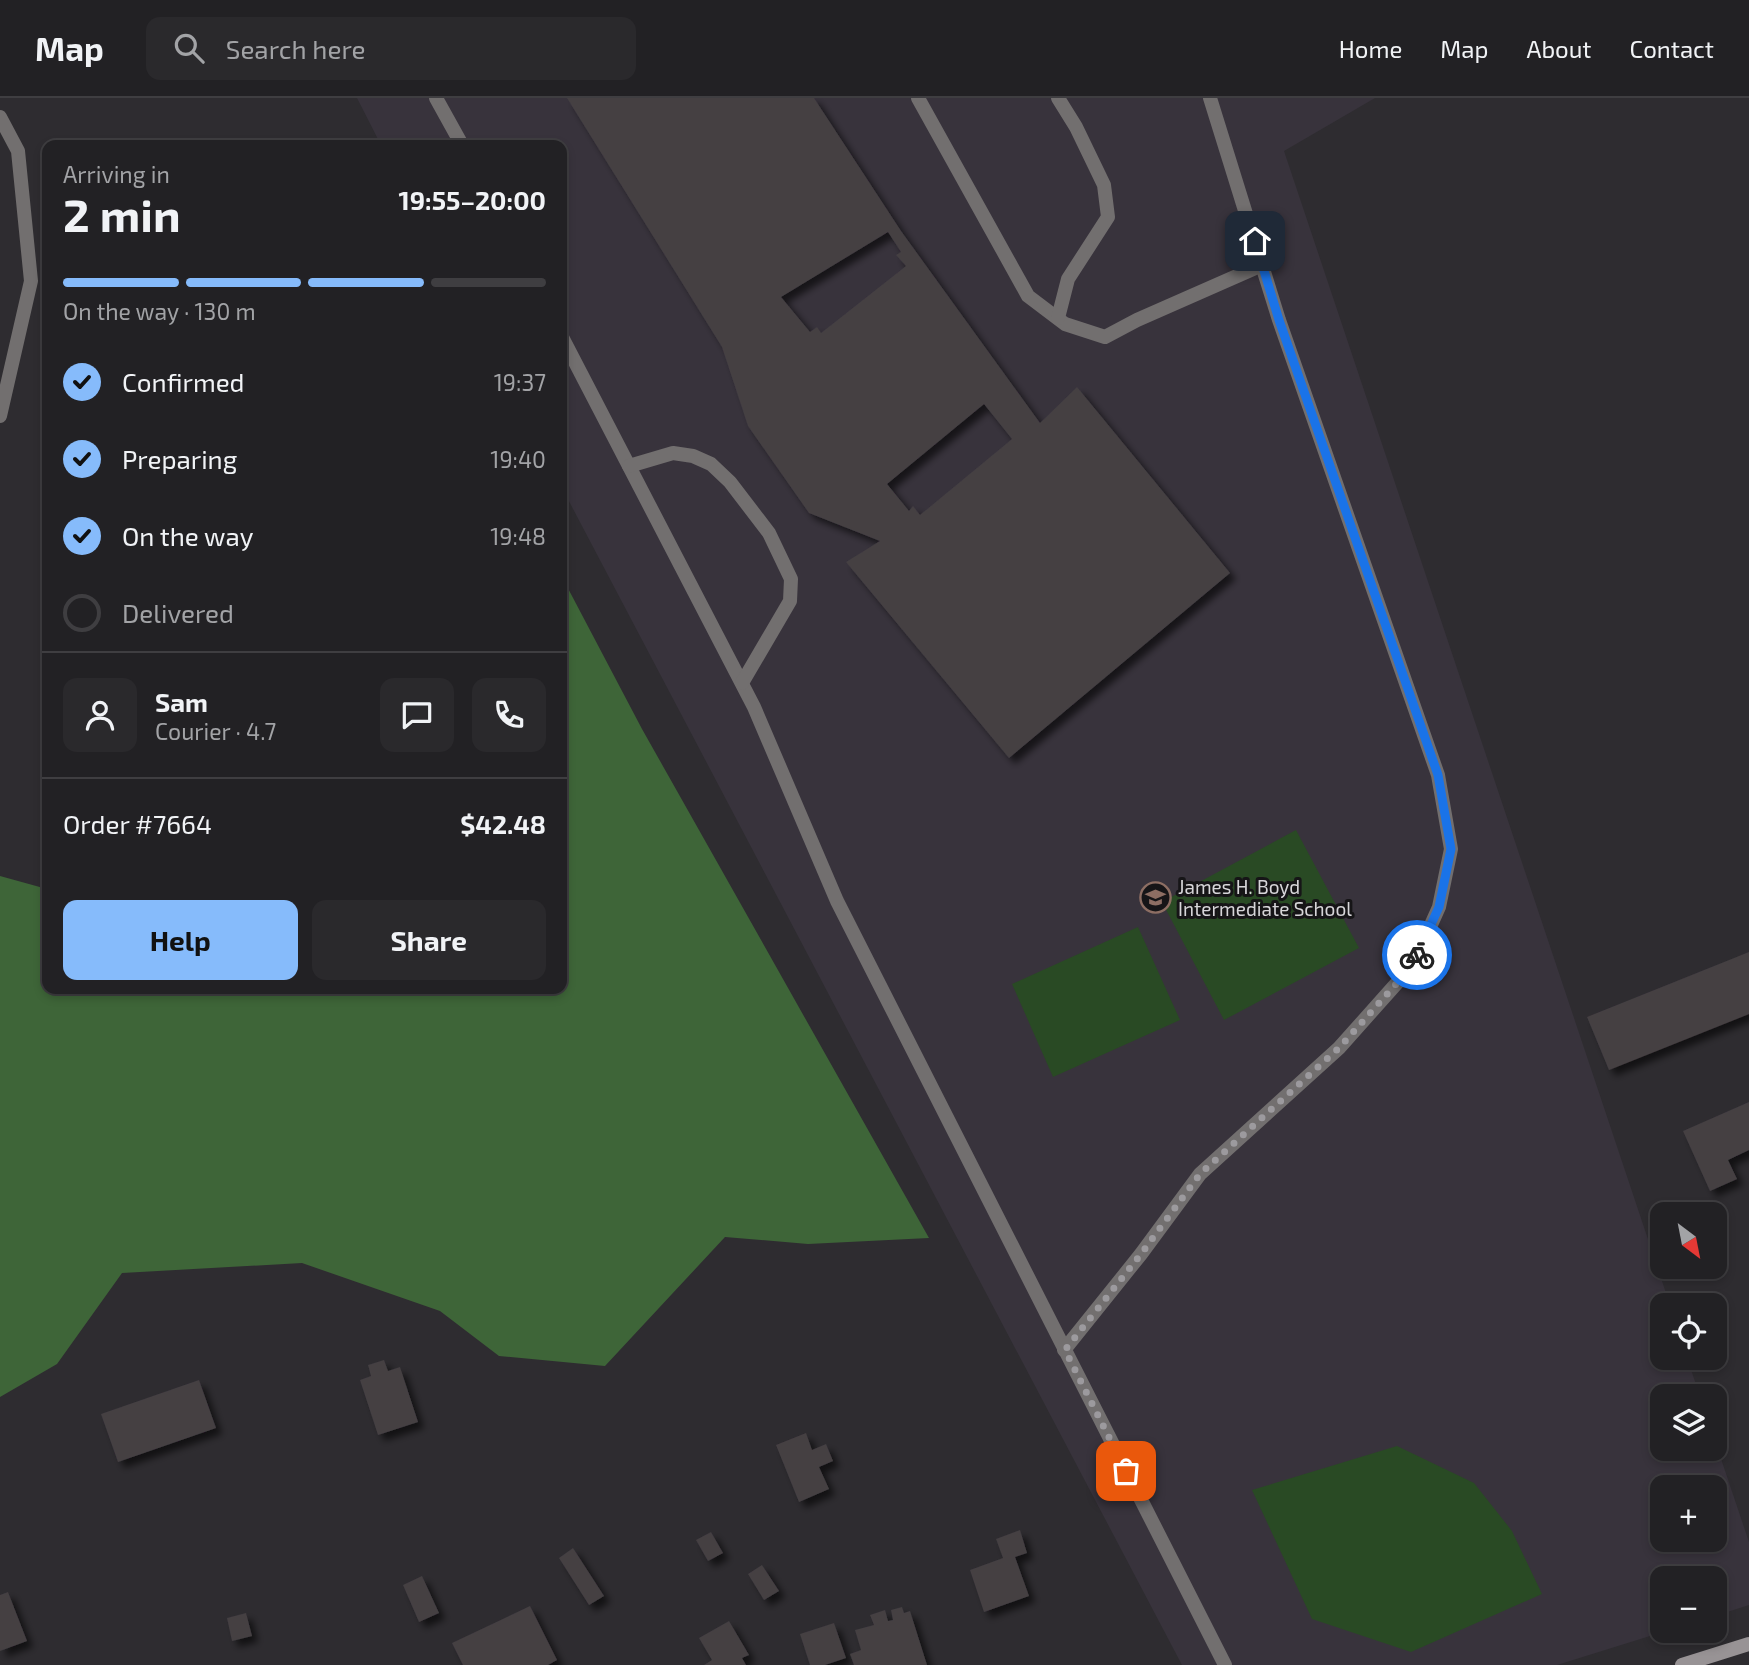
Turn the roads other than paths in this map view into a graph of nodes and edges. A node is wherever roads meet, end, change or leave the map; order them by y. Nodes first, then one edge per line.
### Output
1 (436, 98) edge
2 (918, 98) edge
3 (1058, 98) edge
4 (1210, 98) edge
5 (0, 117) edge
6 (459, 140) edge
7 (1262, 265) junction
8 (1058, 318) junction
9 (567, 347) edge
10 (0, 416) edge
11 (629, 466) junction
12 (742, 683) junction
13 (1065, 1350) junction
14 (1749, 1644) edge
15 (1225, 1665) edge
16 (1682, 1665) edge

1 - 6 street
2 - 8 street
3 - 8 street
4 - 7 street
5 - 10 street
7 - 8 street
7 - 13 street
9 - 11 street
11 - 12 street
11 - 12 street
12 - 13 street
13 - 15 street
14 - 16 main road

